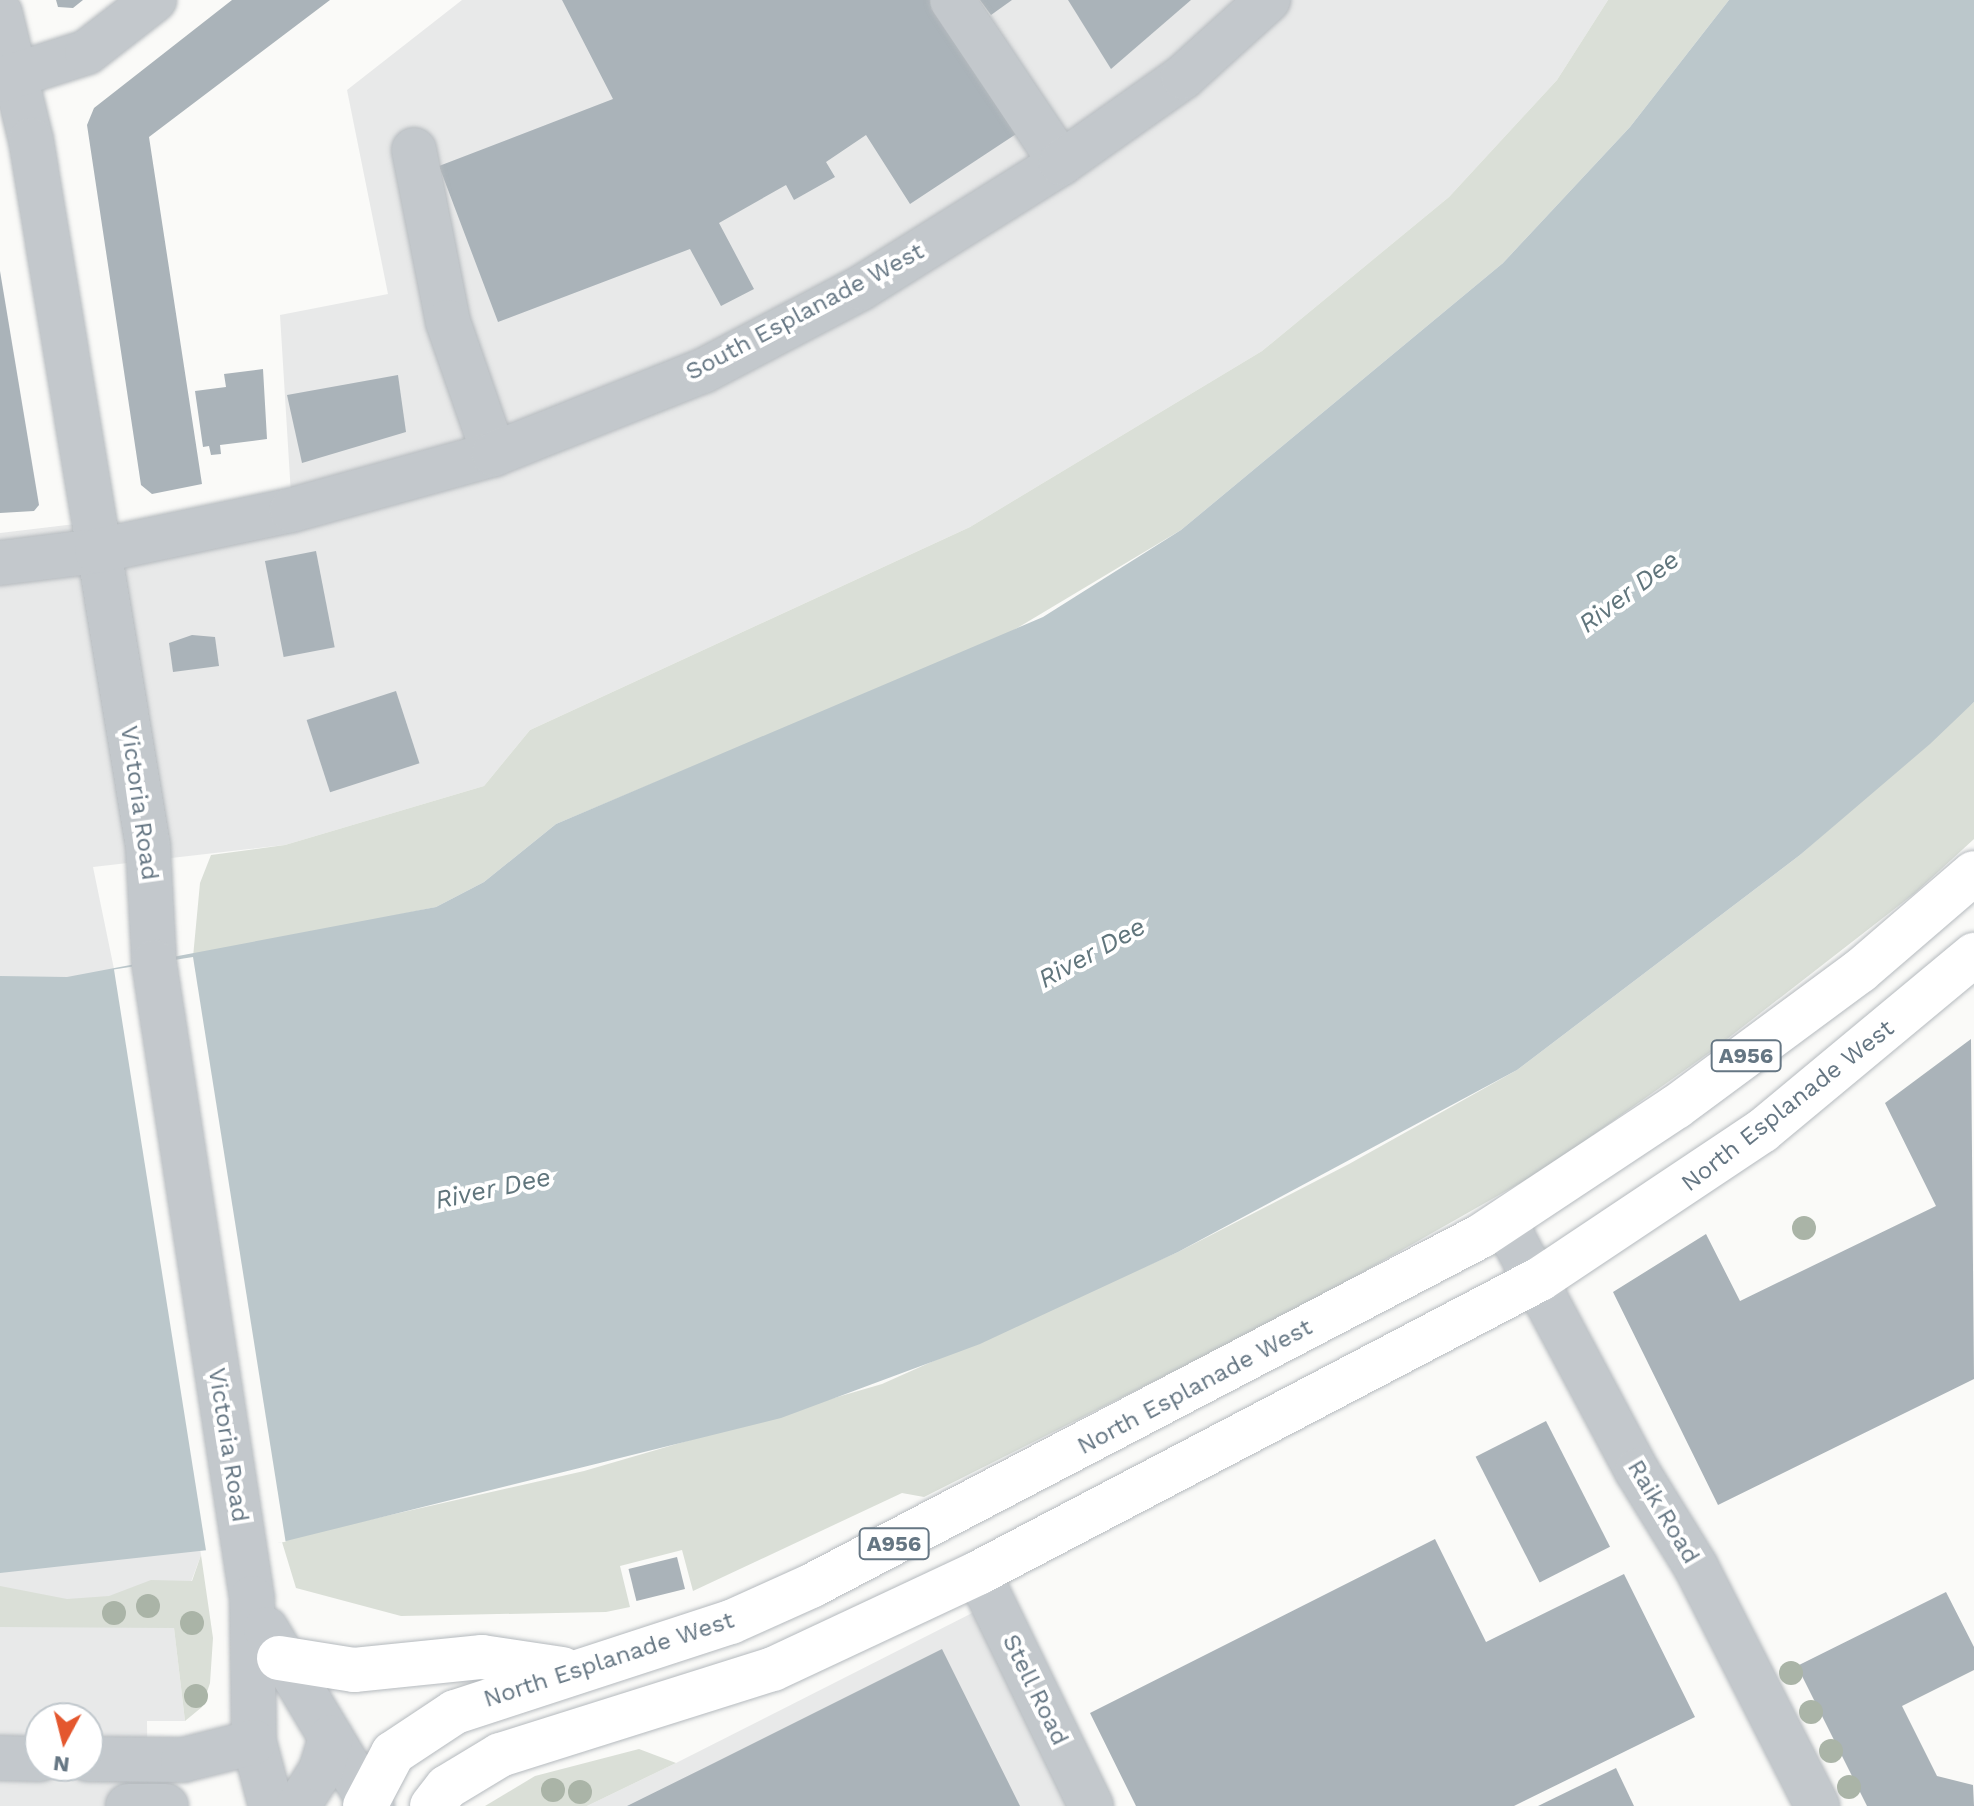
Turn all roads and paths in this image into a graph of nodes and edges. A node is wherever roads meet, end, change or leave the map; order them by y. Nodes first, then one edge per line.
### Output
1 (154, 0) edge
2 (952, 0) edge
3 (1268, 0) edge
4 (0, 13) edge
5 (10, 78) edge
6 (414, 150) dead end
7 (1061, 163) junction
8 (494, 454) junction
9 (97, 551) junction
10 (0, 563) edge
11 (1974, 873) edge
12 (1974, 955) edge
13 (1504, 1221) junction
14 (1540, 1279) junction
15 (978, 1573) junction
16 (252, 1598) junction
17 (279, 1658) junction
18 (575, 1671) junction
19 (331, 1738) junction
20 (254, 1742) junction
21 (0, 1758) edge
22 (24, 1759) edge
23 (104, 1759) edge
24 (369, 1803) edge
25 (128, 1806) edge
26 (166, 1806) edge
27 (271, 1806) edge
28 (298, 1806) edge
29 (432, 1806) edge
30 (1091, 1806) edge
31 (1817, 1806) edge

1 - 5 street
2 - 7 street
3 - 7 street, South Esplanade West
4 - 5 street, Victoria Road
5 - 9 street, Victoria Road
6 - 8 street
7 - 8 street, South Esplanade West
8 - 9 street, South Esplanade West
9 - 10 street, South Esplanade West
9 - 16 street, Victoria Road
11 - 13 main road, North Esplanade West / A956
12 - 14 main road, North Esplanade West / A956
13 - 14 street, Raik Road
13 - 18 main road, North Esplanade West / A956
14 - 15 main road, North Esplanade West / A956
14 - 31 street, Raik Road
15 - 29 main road, North Esplanade West / A956
15 - 30 street, Stell Road
16 - 17 street, Victoria Road
16 - 20 street, Victoria Road
17 - 18 main road
17 - 19 street, Victoria Road
18 - 24 main road, North Esplanade West / A956
19 - 24 street, Victoria Road
19 - 28 street
20 - 23 street
20 - 27 street, Victoria Road
21 - 22 street
25 - 26 street

